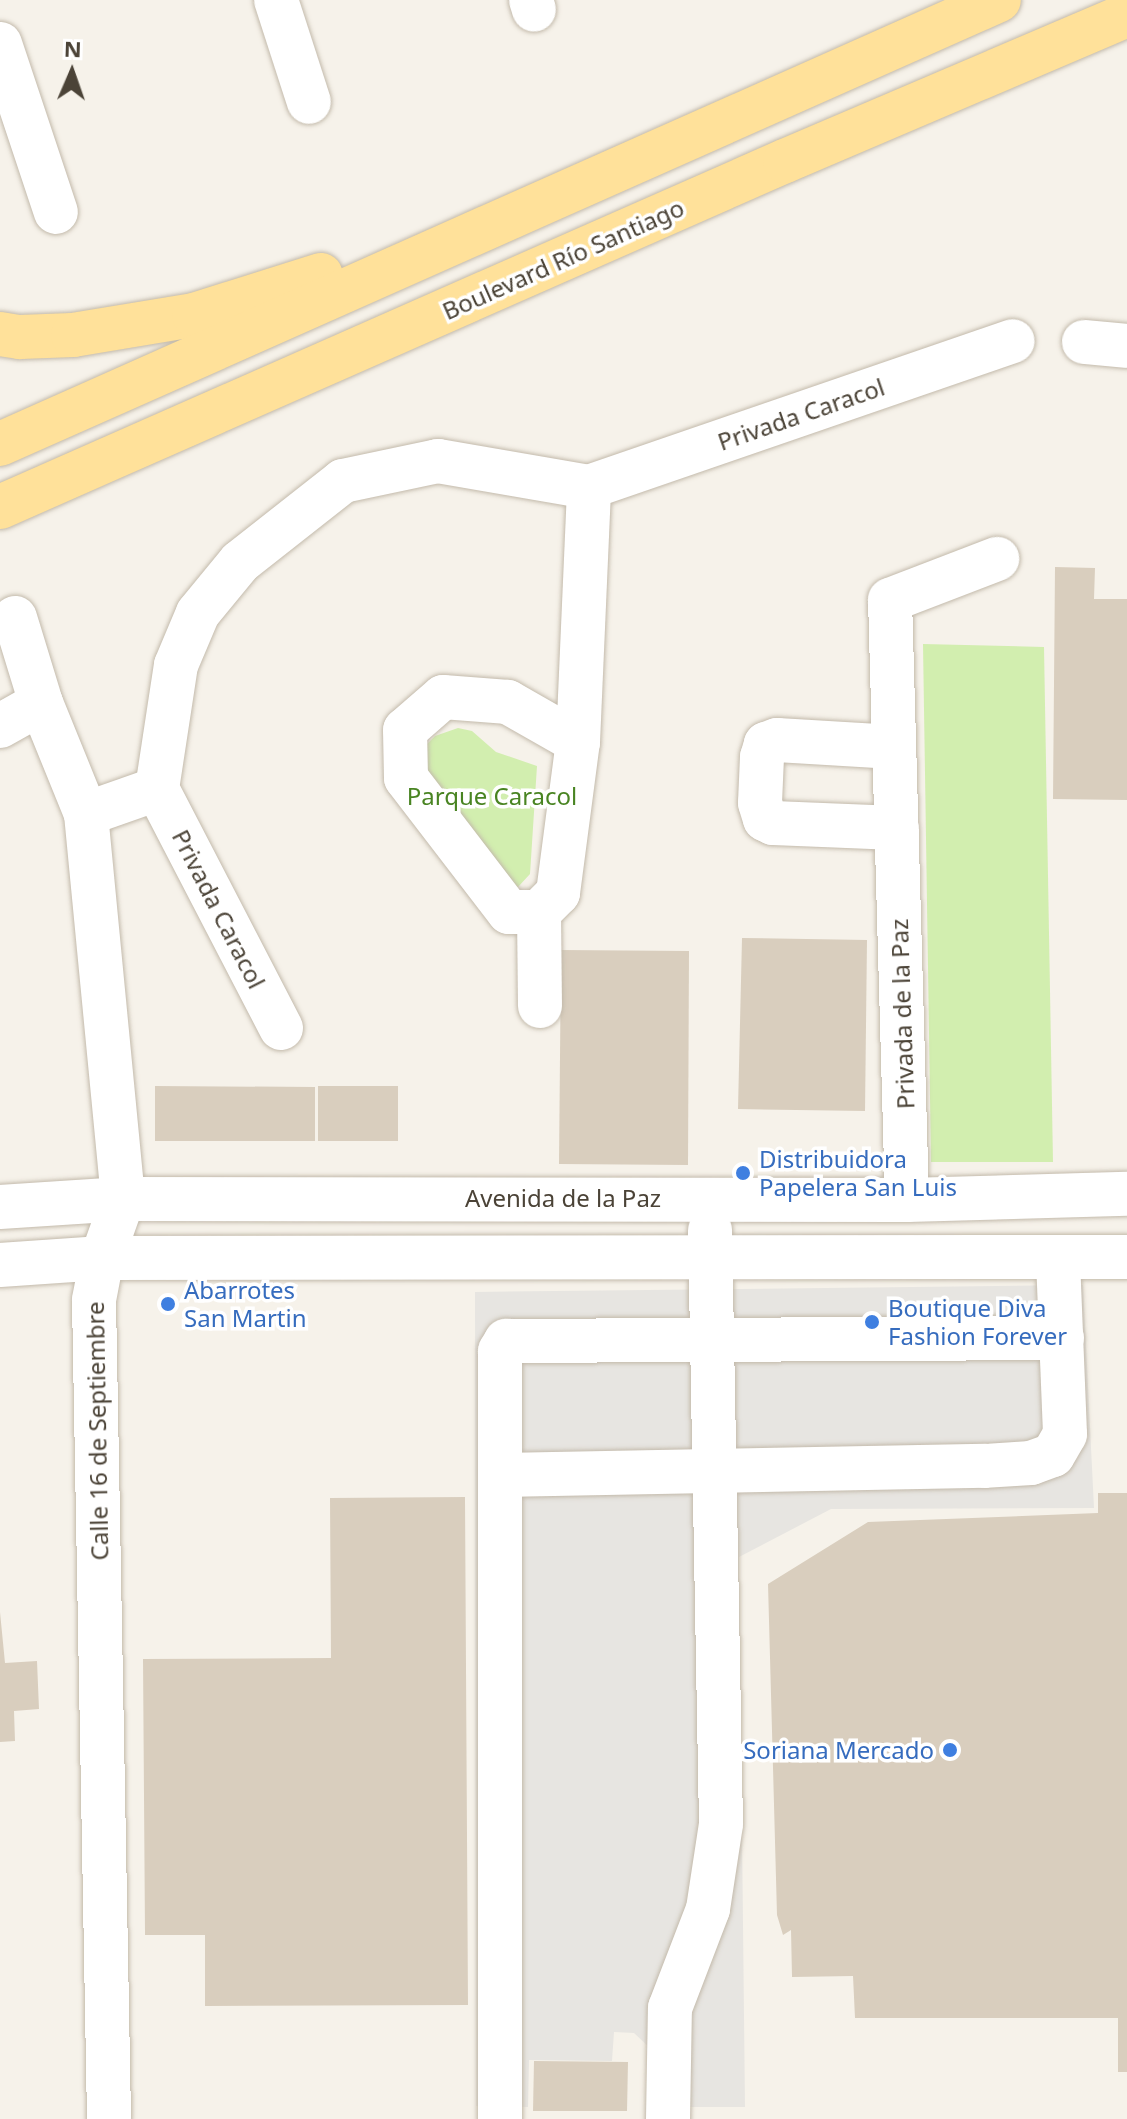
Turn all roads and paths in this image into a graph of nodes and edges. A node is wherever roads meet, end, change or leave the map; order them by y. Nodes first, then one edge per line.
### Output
1 (276, 0) edge
2 (999, 0) edge
3 (1127, 15) edge
4 (0, 44) edge
5 (309, 102) dead end
6 (526, 211) junction
7 (56, 212) dead end
8 (0, 334) edge
9 (1013, 341) dead end
10 (1084, 342) dead end
11 (1127, 346) edge
12 (0, 444) edge
13 (589, 487) junction
14 (0, 507) edge
15 (997, 559) dead end
16 (15, 618) dead end
17 (41, 703) junction
18 (0, 726) edge
19 (578, 742) junction
20 (894, 747) junction
21 (157, 789) junction
22 (86, 814) junction
23 (897, 828) junction
24 (539, 912) junction
25 (540, 1006) dead end
26 (281, 1028) dead end
27 (1127, 1194) edge
28 (710, 1198) junction
29 (123, 1199) junction
30 (907, 1200) junction
31 (0, 1207) edge
32 (710, 1257) junction
33 (1127, 1257) edge
34 (102, 1258) junction
35 (1058, 1258) junction
36 (0, 1265) edge
37 (711, 1338) junction
38 (1062, 1338) junction
39 (714, 1471) junction
40 (501, 1475) junction
41 (109, 2119) edge
42 (500, 2119) edge
43 (668, 2119) edge

1 - 5 street
2 - 6 main road
3 - 14 main road, Boulevard Río Santiago
4 - 7 street
6 - 8 main road
6 - 12 main road
9 - 13 street, Privada Caracol
10 - 11 street
13 - 19 street
13 - 21 street, Privada Caracol
15 - 20 street, Privada de la Paz
16 - 17 street, Calle 16 de Septiembre
17 - 18 street
17 - 22 street, Calle 16 de Septiembre
19 - 24 street
19 - 24 street
20 - 23 street, Privada de la Paz
20 - 23 street
21 - 22 street
21 - 26 street, Privada Caracol
22 - 29 street, Calle 16 de Septiembre
23 - 30 street, Privada de la Paz
24 - 25 street
27 - 30 street, Avenida de la Paz
28 - 29 street, Avenida de la Paz
28 - 30 street, Avenida de la Paz
28 - 32 street
29 - 31 street, Avenida de la Paz
29 - 34 street, Calle 16 de Septiembre
32 - 34 street
32 - 35 street
32 - 37 street
33 - 35 street
34 - 36 street
34 - 41 street, Calle 16 de Septiembre
35 - 38 street
37 - 38 street
37 - 39 street
37 - 40 street
38 - 39 street
39 - 40 street
39 - 43 street
40 - 42 street

